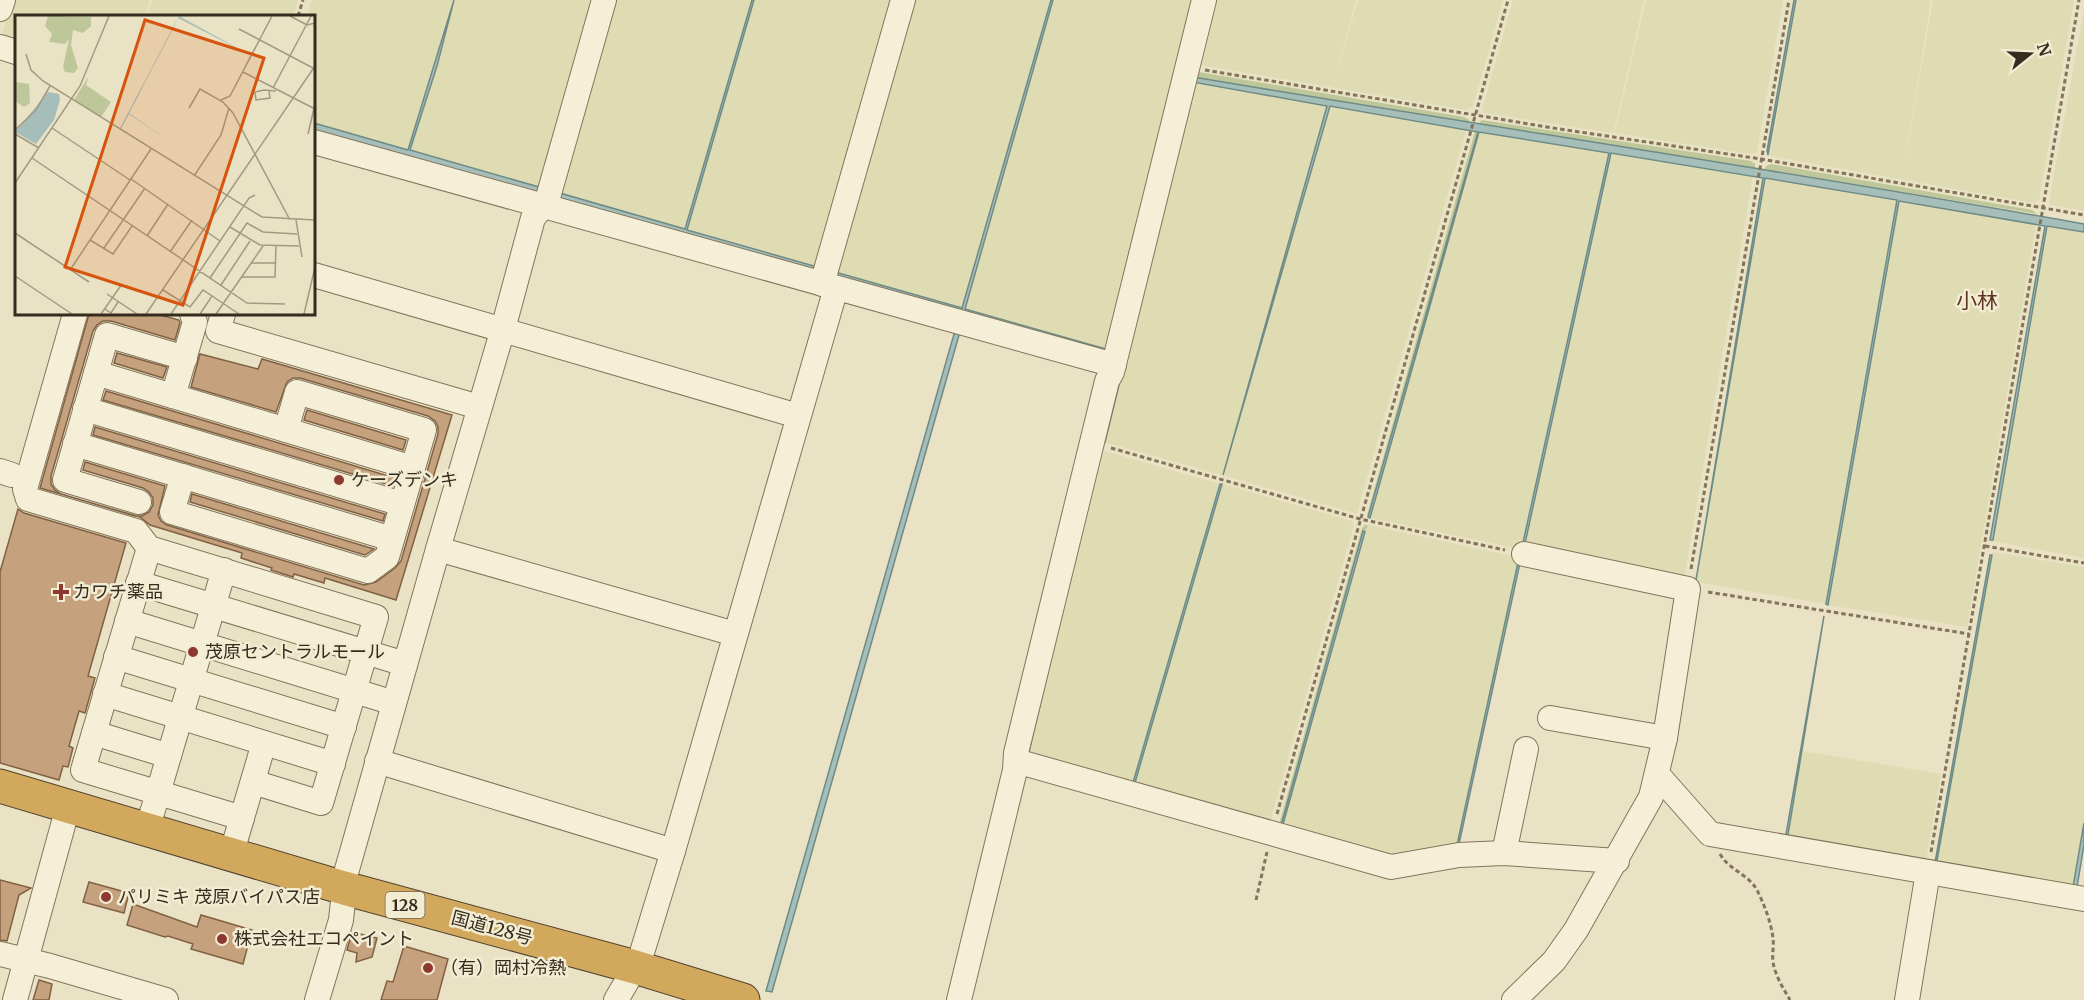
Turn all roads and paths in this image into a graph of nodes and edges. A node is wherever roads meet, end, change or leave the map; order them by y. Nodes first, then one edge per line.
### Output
1 (3, 0) edge
2 (303, 0) edge
3 (604, 0) edge
4 (903, 0) edge
5 (1204, 0) edge
6 (1508, 0) edge
7 (1789, 0) edge
8 (2079, 0) edge
9 (0, 9) edge
10 (298, 15) edge
11 (0, 47) edge
12 (15, 52) edge
13 (1189, 67) junction
14 (1476, 115) junction
15 (315, 142) edge
16 (1761, 159) junction
17 (541, 206) junction
18 (2043, 208) junction
19 (2084, 215) edge
20 (315, 275) edge
21 (829, 286) junction
22 (75, 315) edge
23 (192, 315) edge
24 (223, 315) edge
25 (503, 329) junction
26 (185, 358) junction
27 (1114, 365) junction
28 (96, 373) junction
29 (173, 396) junction
30 (479, 406) junction
31 (85, 409) junction
32 (798, 416) junction
33 (286, 430) junction
34 (1092, 443) junction
35 (75, 444) junction
36 (413, 468) junction
37 (183, 476) junction
38 (139, 502) dead end
39 (402, 504) junction
40 (1360, 519) junction
41 (392, 538) junction
42 (1985, 546) junction
43 (148, 548) junction
44 (438, 549) junction
45 (1524, 554) joint
46 (2084, 563) edge
47 (224, 570) junction
48 (138, 583) junction
49 (1688, 588) junction
50 (213, 606) junction
51 (127, 621) junction
52 (735, 634) junction
53 (1970, 634) junction
54 (202, 644) junction
55 (366, 652) junction
56 (117, 657) junction
57 (405, 664) junction
58 (192, 680) junction
59 (354, 690) junction
60 (105, 694) junction
61 (394, 702) junction
62 (181, 717) junction
63 (1550, 718) dead end
64 (344, 727) junction
65 (94, 733) junction
66 (1665, 738) junction
67 (264, 743) junction
68 (1526, 749) dead end
69 (169, 756) junction
70 (1016, 760) junction
71 (377, 761) junction
72 (333, 764) junction
73 (1657, 774) junction
74 (253, 782) junction
75 (0, 786) edge
76 (158, 792) junction
77 (0, 807) edge
78 (66, 816) junction
79 (242, 818) junction
80 (147, 830) junction
81 (1271, 833) junction
82 (1710, 834) junction
83 (673, 851) junction
84 (1503, 853) junction
85 (231, 855) junction
86 (1617, 861) junction
87 (1928, 872) junction
88 (344, 898) junction
89 (2084, 899) edge
90 (1256, 900) dead end
91 (0, 954) edge
92 (26, 961) junction
93 (624, 985) edge
94 (1525, 996) edge
95 (15, 1000) edge
96 (166, 1000) edge
97 (317, 1000) edge
98 (667, 1000) edge
99 (743, 1000) edge
100 (959, 1000) edge
101 (1790, 1000) edge
102 (1906, 1000) edge

1 - 9 street
2 - 10 path
3 - 17 street
4 - 21 street
5 - 13 street
6 - 14 path
7 - 16 path
8 - 18 path
11 - 12 street
13 - 14 path
13 - 27 street
14 - 16 path
14 - 40 path
15 - 17 street
16 - 18 path
16 - 49 path
17 - 21 street
17 - 25 street
18 - 19 path
18 - 42 path
20 - 25 street
21 - 27 street
21 - 32 street
22 - 43 street
23 - 26 street
24 - 30 street
25 - 30 street
25 - 32 street
26 - 28 street
26 - 29 street
27 - 34 street
28 - 29 street
28 - 31 street
29 - 33 street
30 - 44 street
31 - 35 street
31 - 39 street
32 - 52 street
33 - 36 street
33 - 36 street
34 - 40 path
34 - 70 street
35 - 37 street
35 - 38 street
36 - 39 street
37 - 41 street
37 - 41 street
39 - 41 street
40 - 45 path
40 - 81 path
42 - 46 path
42 - 53 path
43 - 47 street
43 - 48 street
44 - 52 street
44 - 57 street
45 - 49 street
47 - 50 street
47 - 55 street
48 - 50 street
48 - 51 street
49 - 53 path
49 - 66 street
50 - 54 street
50 - 55 street
51 - 54 street
51 - 56 street
52 - 83 street
53 - 87 path
54 - 58 street
54 - 59 street
55 - 57 street
55 - 59 street
56 - 58 street
56 - 60 street
57 - 61 street
58 - 62 street
58 - 64 street
59 - 61 street
59 - 64 street
60 - 62 street
60 - 65 street
61 - 71 street
62 - 67 street
62 - 69 street
63 - 66 street
64 - 72 street
65 - 69 street
65 - 76 street
66 - 73 street
67 - 72 street
67 - 74 street
68 - 84 street
69 - 76 street
70 - 81 street
70 - 100 street
71 - 83 street
71 - 88 street
72 - 74 street
73 - 82 street
73 - 86 street
74 - 79 street
75 - 78 highway, 国道128号 / 128
76 - 79 street
76 - 80 street
77 - 78 highway, 国道128号 / 128
78 - 80 highway, 国道128号 / 128
78 - 88 highway, 国道128号 / 128
78 - 92 street
79 - 85 street
80 - 85 highway, 国道128号 / 128
81 - 84 street
81 - 90 path
82 - 87 street
82 - 101 path
83 - 93 street
84 - 86 street
85 - 88 highway, 国道128号 / 128
86 - 94 street
87 - 89 street
87 - 102 street
88 - 93 highway, 国道128号 / 128
88 - 97 street
91 - 92 street
92 - 95 street
92 - 96 street
93 - 98 highway, 国道128号 / 128
93 - 99 highway, 国道128号 / 128

